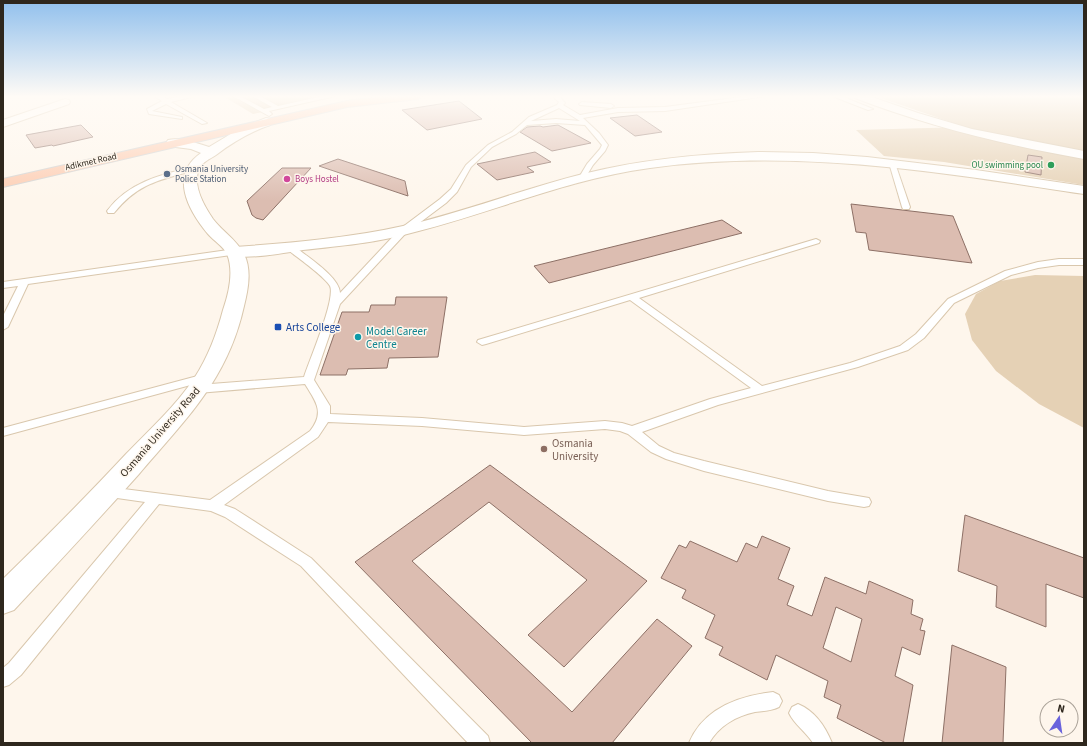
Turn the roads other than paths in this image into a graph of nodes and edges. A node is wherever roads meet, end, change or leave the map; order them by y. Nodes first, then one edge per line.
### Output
1 (202, 131) edge
2 (214, 131) edge
3 (250, 131) edge
4 (516, 131) edge
5 (595, 131) edge
6 (967, 131) edge
7 (172, 143) junction
8 (210, 152) junction
9 (1084, 156) edge
10 (892, 163) junction
11 (193, 169) junction
12 (3, 179) edge
13 (582, 179) junction
14 (3, 183) edge
15 (1084, 190) edge
16 (906, 207) dead end
17 (111, 211) dead end
18 (403, 231) junction
19 (816, 241) dead end
20 (291, 248) junction
21 (235, 252) junction
22 (1084, 262) edge
23 (24, 282) junction
24 (3, 285) edge
25 (632, 297) junction
26 (335, 303) junction
27 (3, 326) edge
28 (482, 342) dead end
29 (308, 380) junction
30 (202, 383) junction
31 (762, 390) junction
32 (323, 418) junction
33 (632, 431) junction
34 (3, 432) edge
35 (108, 491) junction
36 (156, 498) junction
37 (864, 502) dead end
38 (212, 506) junction
39 (3, 600) edge
40 (3, 679) edge
41 (773, 701) dead end
42 (798, 714) dead end
43 (482, 743) edge
44 (698, 743) edge
45 (823, 743) edge

1 - 12 main road, Adikmet Road
2 - 7 main road, Adikmet Road
3 - 8 main road
4 - 18 lane
5 - 13 lane
6 - 9 street
7 - 8 main road
7 - 14 main road, Adikmet Road
8 - 11 main road
10 - 13 street
10 - 15 street
10 - 16 lane
11 - 17 lane
11 - 21 main road
13 - 18 street
18 - 20 street
18 - 26 lane
19 - 25 lane
20 - 21 street
20 - 26 lane
21 - 23 lane
21 - 30 main road, Osmania University Road
22 - 31 lane
23 - 24 lane
23 - 27 lane
25 - 28 lane
25 - 31 lane
26 - 29 lane
29 - 30 lane
29 - 32 lane
30 - 34 lane
30 - 35 main road, Osmania University Road
31 - 33 lane
32 - 33 lane
32 - 38 lane
33 - 37 lane
35 - 36 lane
35 - 39 main road, Osmania University Road
36 - 38 lane
36 - 40 lane
38 - 43 lane
41 - 44 lane
42 - 45 lane

